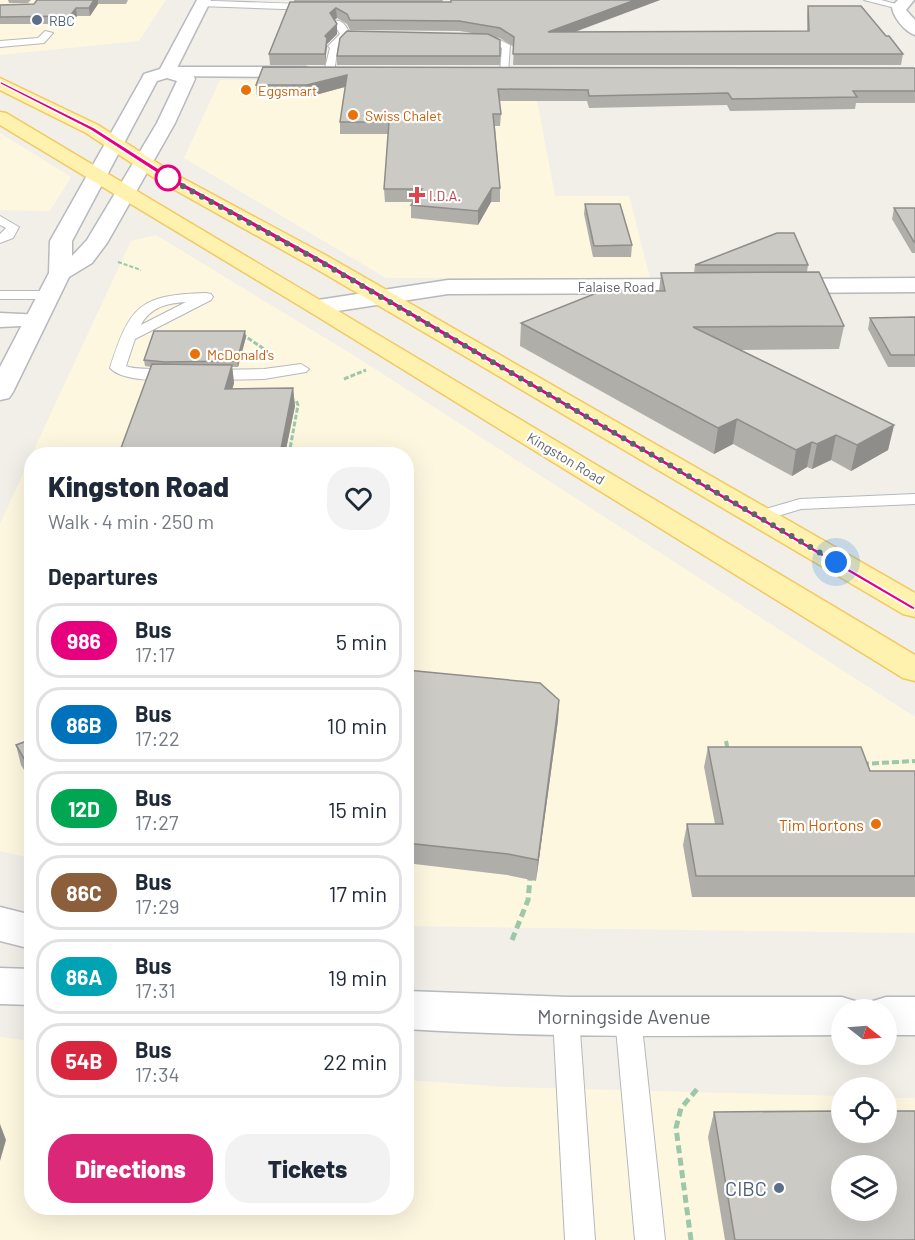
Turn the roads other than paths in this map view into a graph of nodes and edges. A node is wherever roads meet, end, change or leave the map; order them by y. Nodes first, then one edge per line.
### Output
1 (868, 0) edge
2 (203, 2) edge
3 (903, 3) edge
4 (329, 7) edge
5 (337, 23) edge
6 (915, 30) edge
7 (48, 33) edge
8 (345, 35) junction
9 (356, 35) edge
10 (462, 36) edge
11 (0, 45) edge
12 (505, 71) edge
13 (167, 72) junction
14 (335, 72) joint
15 (0, 82) edge
16 (0, 117) edge
17 (114, 144) junction
18 (143, 162) junction
19 (98, 174) junction
20 (126, 191) junction
21 (0, 220) edge
22 (0, 239) edge
23 (60, 273) junction
24 (915, 285) edge
25 (722, 286) edge
26 (757, 286) edge
27 (0, 295) edge
28 (48, 295) junction
29 (206, 297) dead end
30 (381, 297) junction
31 (318, 307) junction
32 (0, 320) edge
33 (34, 320) junction
34 (301, 369) dead end
35 (0, 392) edge
36 (915, 499) edge
37 (758, 517) junction
38 (915, 607) edge
39 (915, 670) edge
40 (0, 924) edge
41 (24, 930) edge
42 (0, 986) edge
43 (24, 987) edge
44 (414, 1011) edge
45 (831, 1016) edge
46 (897, 1016) edge
47 (915, 1016) edge
48 (566, 1017) junction
49 (628, 1017) junction
50 (580, 1240) edge
51 (650, 1240) edge

1 - 3 lane
2 - 4 lane
2 - 13 main road
3 - 6 main road
5 - 8 lane
7 - 11 lane
8 - 9 lane
8 - 14 lane
10 - 12 lane
13 - 14 main road
13 - 17 main road
13 - 18 main road
15 - 17 main road
16 - 19 main road, Kingston Road
17 - 18 main road
17 - 19 main road
18 - 20 main road
18 - 30 main road
19 - 20 main road, Kingston Road
19 - 23 main road
20 - 23 main road
20 - 31 main road, Kingston Road
21 - 22 lane
23 - 28 main road
24 - 26 main road
25 - 30 main road, Falaise Road
27 - 28 lane
28 - 33 main road
29 - 34 lane
30 - 31 main road, Falaise Road
30 - 37 main road
31 - 39 main road, Kingston Road
32 - 33 main road
33 - 35 main road
36 - 37 lane
37 - 38 main road
40 - 41 main road
42 - 43 main road
44 - 48 main road, Morningside Avenue
45 - 49 main road, Morningside Avenue
46 - 47 main road
48 - 49 main road, Morningside Avenue
48 - 50 lane
49 - 51 lane

